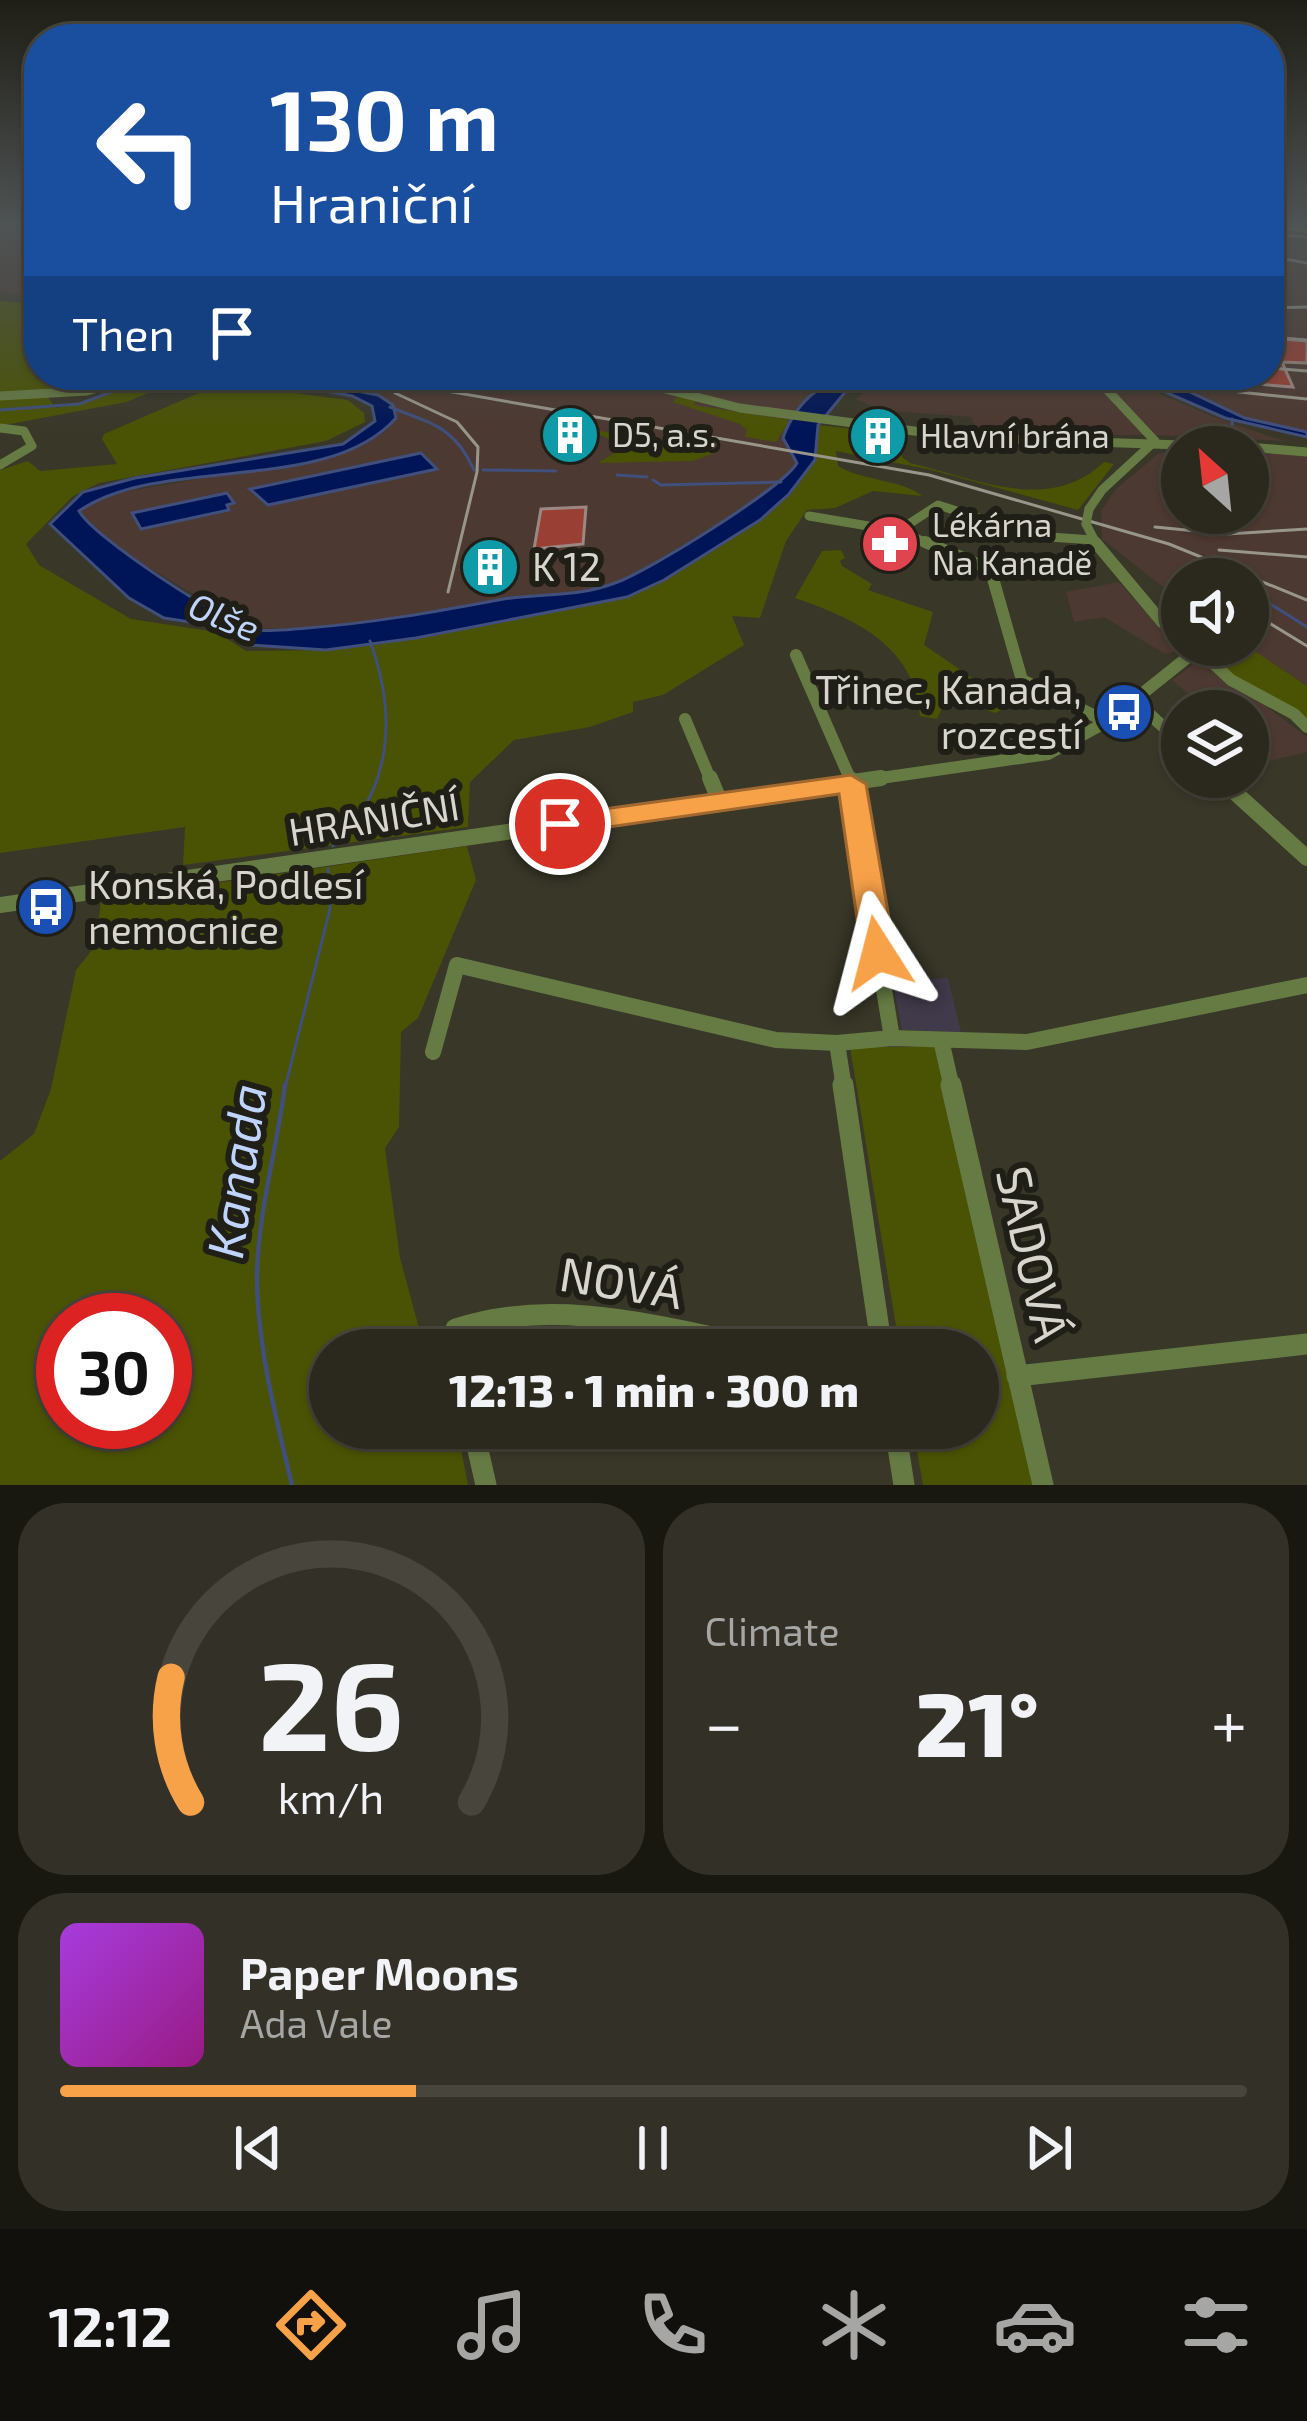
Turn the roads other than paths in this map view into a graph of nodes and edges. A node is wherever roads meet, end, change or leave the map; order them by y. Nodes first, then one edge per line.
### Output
1 (90, 390) edge
2 (672, 390) edge
3 (1107, 390) edge
4 (2, 397) edge
5 (0, 428) edge
6 (1155, 441) junction
7 (1161, 441) edge
8 (1269, 449) edge
9 (1307, 452) edge
10 (0, 465) edge
11 (809, 516) dead end
12 (898, 531) junction
13 (1093, 540) junction
14 (1161, 621) edge
15 (796, 656) dead end
16 (1172, 666) edge
17 (1216, 666) edge
18 (1133, 699) junction
19 (685, 719) dead end
20 (1106, 721) junction
21 (1161, 725) edge
22 (1307, 727) edge
23 (851, 784) junction
24 (1241, 798) edge
25 (720, 802) junction
26 (1307, 858) edge
27 (0, 905) edge
28 (1307, 985) edge
29 (892, 1038) junction
30 (941, 1040) junction
31 (838, 1043) junction
32 (433, 1052) dead end
33 (484, 1329) edge
34 (644, 1329) edge
35 (879, 1329) edge
36 (1307, 1344) edge
37 (1017, 1376) junction
38 (478, 1449) edge
39 (898, 1449) edge
40 (486, 1485) edge
41 (904, 1485) edge
42 (1043, 1485) edge

1 - 4 street
2 - 6 street
3 - 6 street
5 - 10 street
6 - 7 street
6 - 13 street, bridge
8 - 9 street
11 - 12 street
12 - 13 street
12 - 20 street
13 - 14 street
15 - 23 street
16 - 18 street, HRANIČNÍ
17 - 22 street
18 - 20 street, HRANIČNÍ
18 - 21 street
19 - 25 street
20 - 23 street, HRANIČNÍ
23 - 25 street, HRANIČNÍ
23 - 29 street
24 - 26 street
25 - 27 street, HRANIČNÍ
28 - 30 street
29 - 30 street
29 - 31 street
30 - 37 street, SADOVÁ
31 - 32 street
31 - 35 street
33 - 34 street, NOVÁ
36 - 37 street
37 - 42 street, SADOVÁ
38 - 40 street
39 - 41 street

